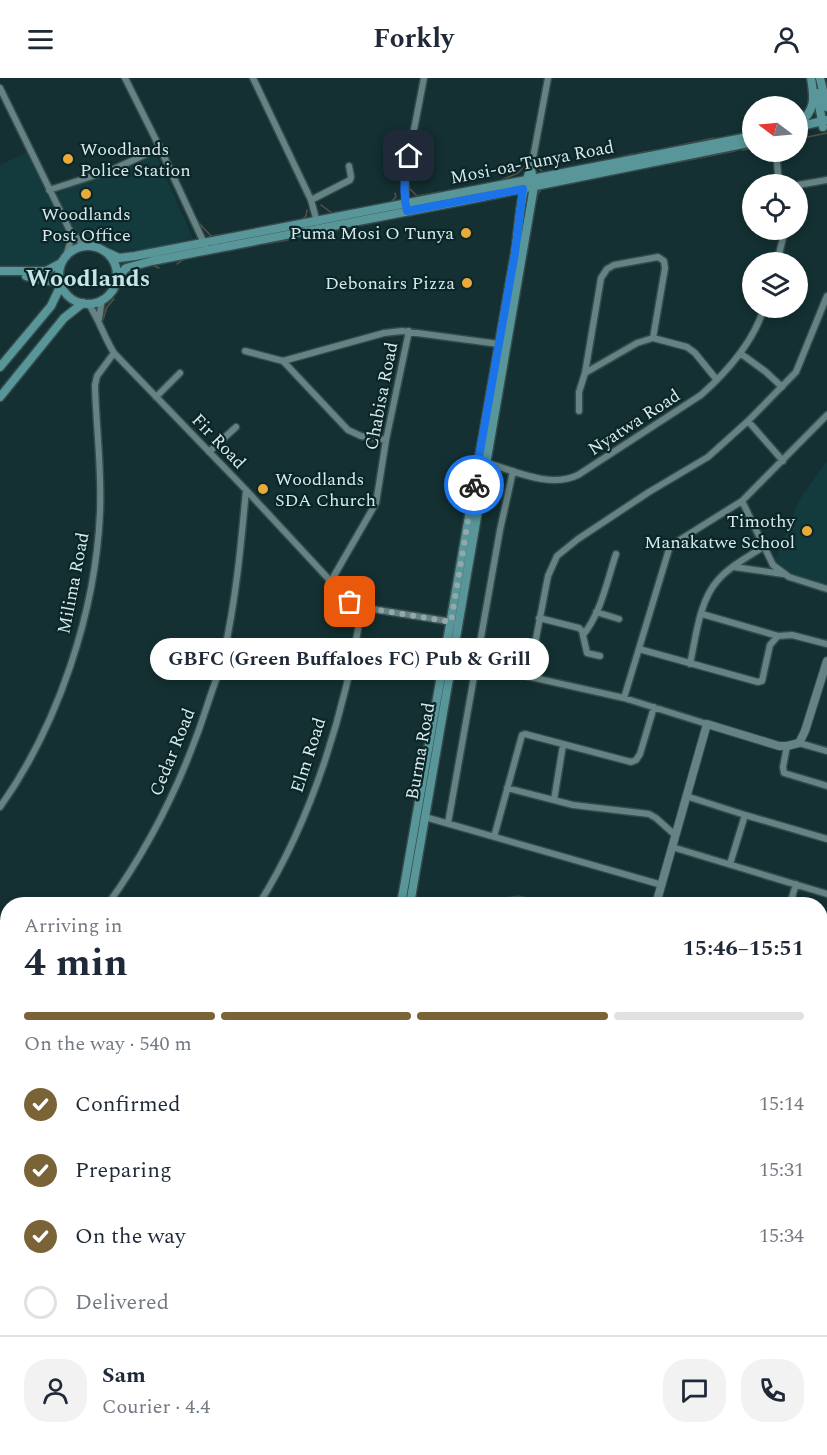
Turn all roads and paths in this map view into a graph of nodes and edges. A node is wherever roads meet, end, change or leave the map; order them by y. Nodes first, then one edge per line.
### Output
1 (125, 78) edge
2 (253, 78) edge
3 (424, 78) edge
4 (548, 78) edge
5 (812, 78) edge
6 (820, 78) edge
7 (0, 88) edge
8 (827, 107) edge
9 (808, 113) edge
10 (825, 124) edge
11 (808, 126) edge
12 (808, 129) edge
13 (742, 138) edge
14 (742, 144) edge
15 (160, 148) junction
16 (349, 166) dead end
17 (531, 169) joint
18 (827, 180) edge
19 (529, 183) junction
20 (808, 183) edge
21 (49, 190) junction
22 (311, 200) junction
23 (406, 207) junction
24 (318, 226) junction
25 (69, 229) junction
26 (84, 246) junction
27 (205, 246) junction
28 (106, 252) junction
29 (63, 260) junction
30 (0, 273) edge
31 (117, 278) junction
32 (61, 284) junction
33 (827, 296) edge
34 (102, 299) junction
35 (85, 303) junction
36 (760, 318) edge
37 (99, 319) junction
38 (409, 331) junction
39 (653, 338) junction
40 (499, 344) junction
41 (245, 351) dead end
42 (114, 353) junction
43 (740, 353) junction
44 (283, 361) junction
45 (0, 367) edge
46 (180, 373) dead end
47 (585, 373) junction
48 (717, 380) junction
49 (782, 387) junction
50 (0, 397) edge
51 (156, 397) junction
52 (579, 411) dead end
53 (827, 415) edge
54 (748, 421) junction
55 (236, 427) dead end
56 (386, 441) junction
57 (209, 452) junction
58 (482, 461) junction
59 (783, 461) junction
60 (513, 471) junction
61 (246, 490) junction
62 (742, 501) junction
63 (763, 547) junction
64 (616, 554) dead end
65 (733, 567) junction
66 (784, 574) junction
67 (331, 581) junction
68 (827, 589) edge
69 (362, 607) junction
70 (596, 612) junction
71 (702, 615) junction
72 (539, 618) junction
73 (619, 619) dead end
74 (455, 622) junction
75 (583, 635) junction
76 (778, 636) junction
77 (827, 644) edge
78 (639, 649) junction
79 (600, 656) dead end
80 (827, 661) edge
81 (690, 664) junction
82 (477, 665) junction
83 (529, 675) junction
84 (624, 698) junction
85 (654, 707) junction
86 (707, 724) junction
87 (799, 742) junction
88 (563, 745) junction
89 (787, 746) junction
90 (827, 751) edge
91 (827, 786) edge
92 (507, 788) junction
93 (686, 796) junction
94 (554, 800) junction
95 (0, 807) edge
96 (745, 814) junction
97 (425, 817) junction
98 (448, 823) junction
99 (675, 835) junction
100 (494, 837) junction
101 (827, 839) edge
102 (672, 848) junction
103 (730, 864) junction
104 (796, 884) junction
105 (662, 885) junction
106 (827, 894) edge
107 (113, 897) edge
108 (263, 897) edge
109 (402, 897) edge
110 (411, 897) edge
111 (658, 897) edge
112 (792, 897) edge

1 - 15 street
2 - 22 street
3 - 23 street
4 - 17 street
5 - 9 main road
5 - 10 main road
6 - 8 main road
7 - 21 street
10 - 11 main road
10 - 12 main road
13 - 19 main road, Mosi-oa-Tunya Road
14 - 19 main road, Mosi-oa-Tunya Road
15 - 21 street
15 - 27 street
16 - 22 street
17 - 19 main road, Burma Road
18 - 20 street
19 - 23 main road, Mosi-oa-Tunya Road
19 - 40 main road, Burma Road
19 - 58 main road, Burma Road
21 - 25 street
22 - 24 street
23 - 24 main road, Mosi-oa-Tunya Road
24 - 27 main road, Mosi-oa-Tunya Road
25 - 26 street
25 - 29 street
26 - 28 main road
26 - 29 main road
27 - 28 main road, Mosi-oa-Tunya Road
27 - 31 main road, Mosi-oa-Tunya Road
28 - 31 main road
29 - 30 main road
29 - 32 main road
30 - 32 main road
31 - 34 main road
32 - 35 main road
32 - 45 main road
33 - 49 street
34 - 35 main road
34 - 37 street
35 - 37 street, Fir Road
35 - 50 main road
36 - 43 street, Nyatwa Road
37 - 42 street, Fir Road
38 - 40 street, Chabisa Road
38 - 44 street
38 - 56 street, Chabisa Road
39 - 47 street
39 - 47 street
39 - 48 street
40 - 58 main road, Burma Road
41 - 44 street
42 - 51 street, Fir Road
42 - 95 street, Milima Road
43 - 48 street, Nyatwa Road
43 - 49 street
44 - 56 street
46 - 51 street
47 - 52 street
48 - 60 street, Nyatwa Road
49 - 54 street
51 - 57 street, Fir Road
53 - 59 street
54 - 59 street
54 - 72 street
55 - 57 street
56 - 67 street, Chabisa Road
57 - 61 street, Fir Road
58 - 60 street, Nyatwa Road
58 - 74 main road, Burma Road
59 - 62 street
60 - 82 street
61 - 67 street, Fir Road
61 - 107 street, Cedar Road
62 - 63 street
62 - 78 street
63 - 65 street
63 - 66 street
64 - 70 street
65 - 66 street
65 - 71 street
66 - 68 street
67 - 69 street, Fir Road
69 - 74 street, Fir Road
69 - 108 street, Elm Road
70 - 73 street
70 - 75 street
71 - 76 street
71 - 81 street
72 - 75 street
72 - 83 street
74 - 97 main road, Burma Road
74 - 109 main road, Burma Road
75 - 79 street
76 - 77 street
76 - 81 street
78 - 81 street
78 - 84 street
80 - 87 street
82 - 83 street
82 - 98 street
83 - 84 street
84 - 85 street
85 - 86 street
85 - 88 street
86 - 89 street
86 - 93 street
87 - 89 street
87 - 90 street
88 - 92 street
88 - 94 street
89 - 91 street
92 - 94 street
92 - 100 street
93 - 96 street
93 - 99 street
94 - 99 street
96 - 101 street
96 - 103 street
97 - 98 street
97 - 110 main road, Burma Road
98 - 100 street
99 - 102 street
100 - 105 street
102 - 103 street
102 - 105 street
103 - 104 street
104 - 106 street
104 - 112 street
105 - 111 street

